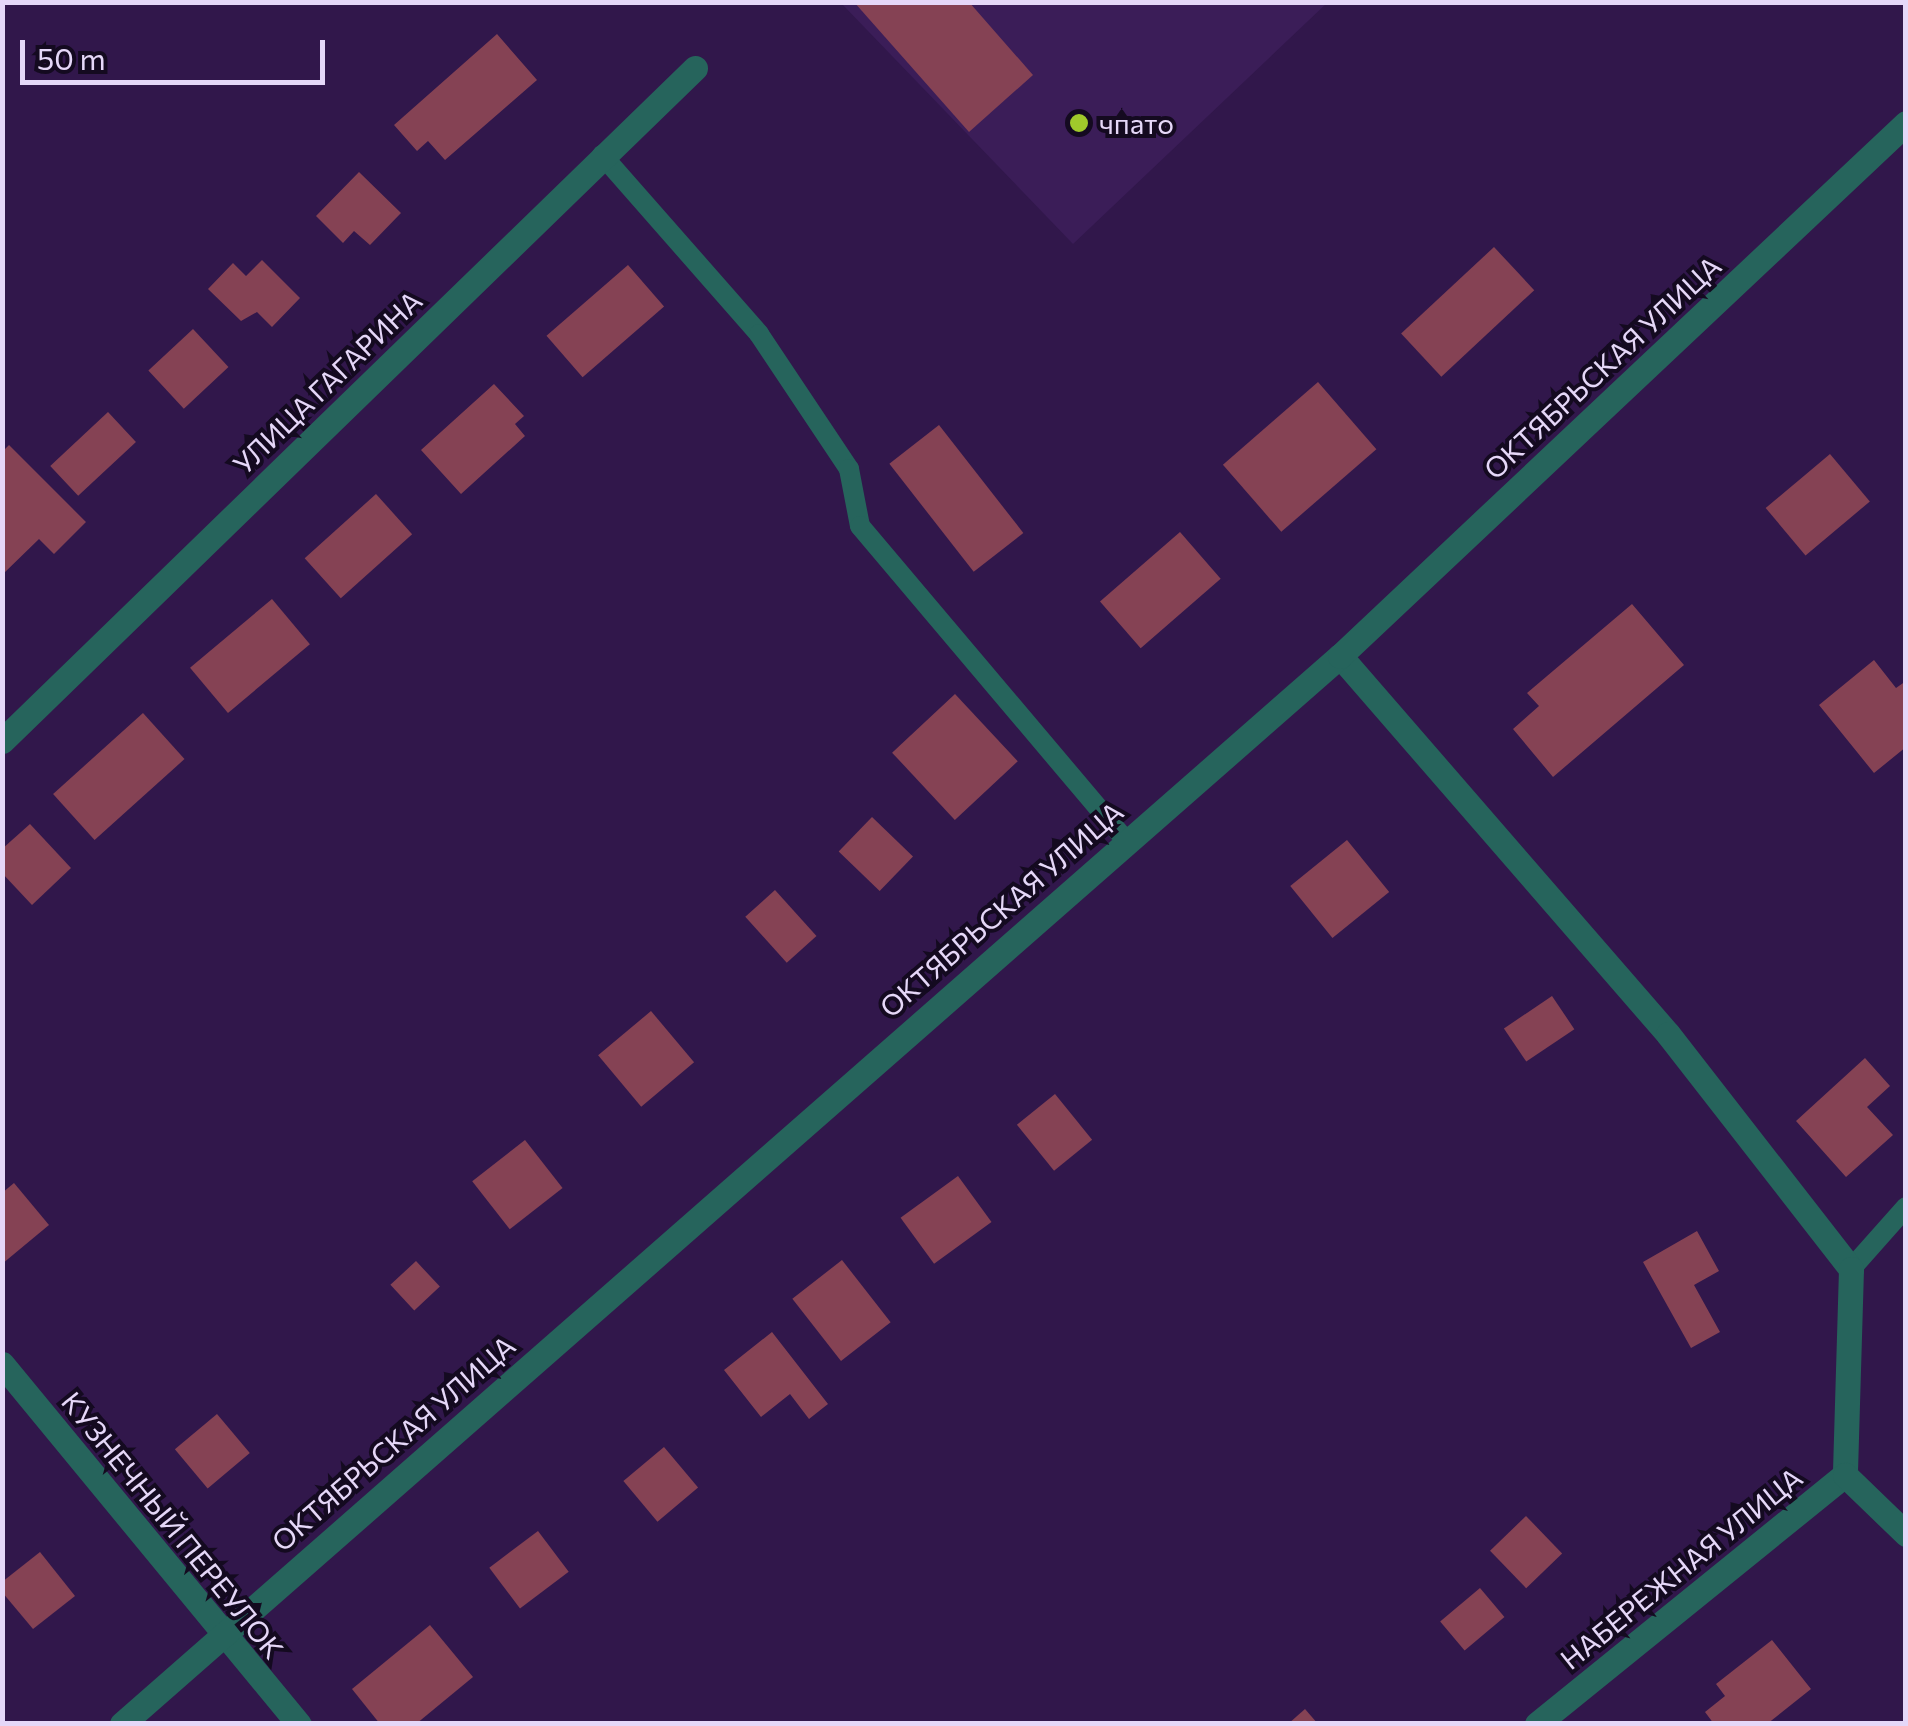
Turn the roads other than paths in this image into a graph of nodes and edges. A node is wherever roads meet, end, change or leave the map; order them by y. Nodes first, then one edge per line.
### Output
1 (695, 68) dead end
2 (1906, 123) edge
3 (602, 155) junction
4 (1340, 656) junction
5 (2, 741) edge
6 (1125, 840) junction
7 (1906, 1206) edge
8 (1851, 1269) junction
9 (2, 1364) edge
10 (1845, 1475) junction
11 (1906, 1534) edge
12 (221, 1634) junction
13 (122, 1724) edge
14 (299, 1724) edge
15 (1537, 1724) edge

1 - 3 street, УЛИЦА ГАГАРИНА
2 - 4 street, ОКТЯБРЬСКАЯ УЛИЦА
3 - 5 street, УЛИЦА ГАГАРИНА
3 - 6 lane
4 - 6 street, ОКТЯБРЬСКАЯ УЛИЦА
4 - 8 street
6 - 12 street, ОКТЯБРЬСКАЯ УЛИЦА
7 - 8 lane
8 - 10 street
9 - 12 street, КУЗНЕЧНЫЙ ПЕРЕУЛОК
10 - 11 street, НАБЕРЕЖНАЯ УЛИЦА
10 - 15 street, НАБЕРЕЖНАЯ УЛИЦА
12 - 13 street, ОКТЯБРЬСКАЯ УЛИЦА
12 - 14 street, КУЗНЕЧНЫЙ ПЕРЕУЛОК

